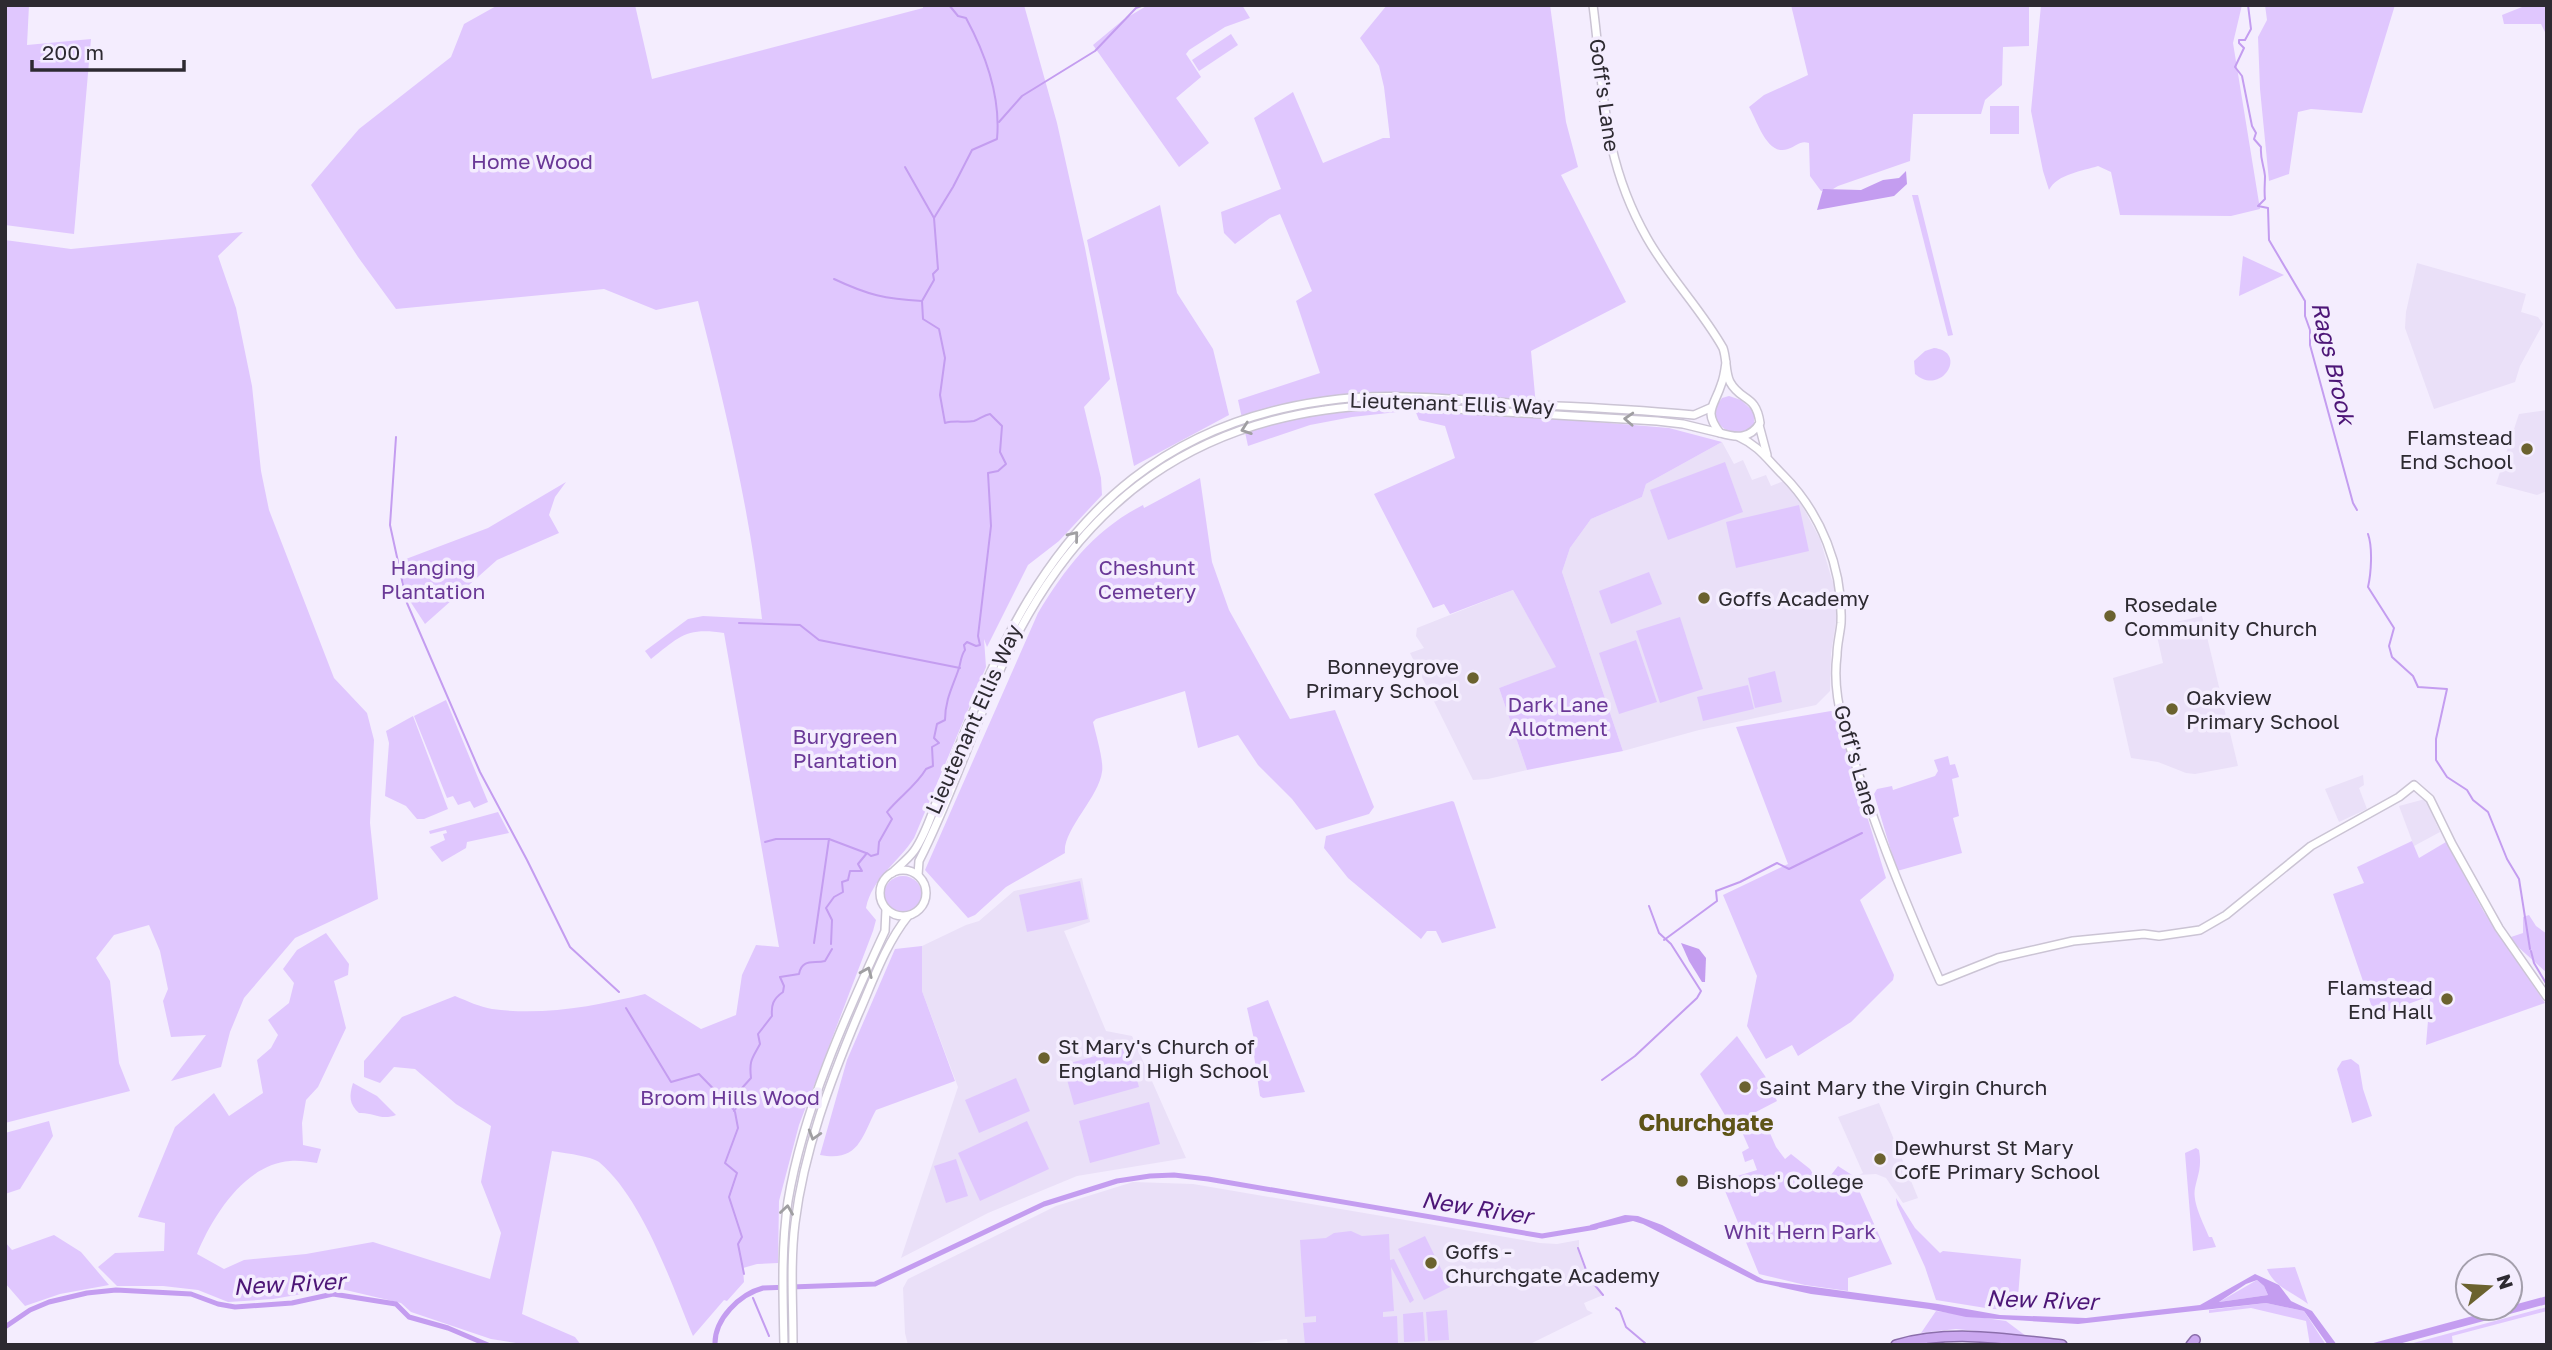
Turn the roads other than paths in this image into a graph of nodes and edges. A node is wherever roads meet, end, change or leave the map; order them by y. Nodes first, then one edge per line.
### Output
1 (1593, 5) edge
2 (1726, 362) junction
3 (1742, 394) junction
4 (1717, 397) junction
5 (1710, 408) junction
6 (1759, 425) junction
7 (1720, 433) junction
8 (1739, 437) junction
9 (1770, 462) junction
10 (892, 873) junction
11 (918, 875) junction
12 (886, 909) junction
13 (908, 916) junction
14 (2547, 998) edge
15 (784, 1345) edge
16 (793, 1345) edge
17 (1896, 1345) edge
18 (2062, 1345) edge

1 - 2 main road, Goff's Lane
2 - 3 main road, Goff's Lane
2 - 4 main road
3 - 4 main road
3 - 6 main road
4 - 5 main road
5 - 7 main road
10 -> 5 main road, Lieutenant Ellis Way
6 - 8 main road
6 - 9 main road, Goff's Lane
7 - 8 main road
7 -> 11 main road, Lieutenant Ellis Way
8 - 9 main road, Goff's Lane
9 - 14 main road, Goff's Lane
10 - 11 main road
10 - 12 main road, Lieutenant Ellis Way
11 - 13 main road, Lieutenant Ellis Way
12 - 13 main road
15 -> 12 main road, Lieutenant Ellis Way
13 -> 16 main road, Lieutenant Ellis Way
17 - 18 highway

